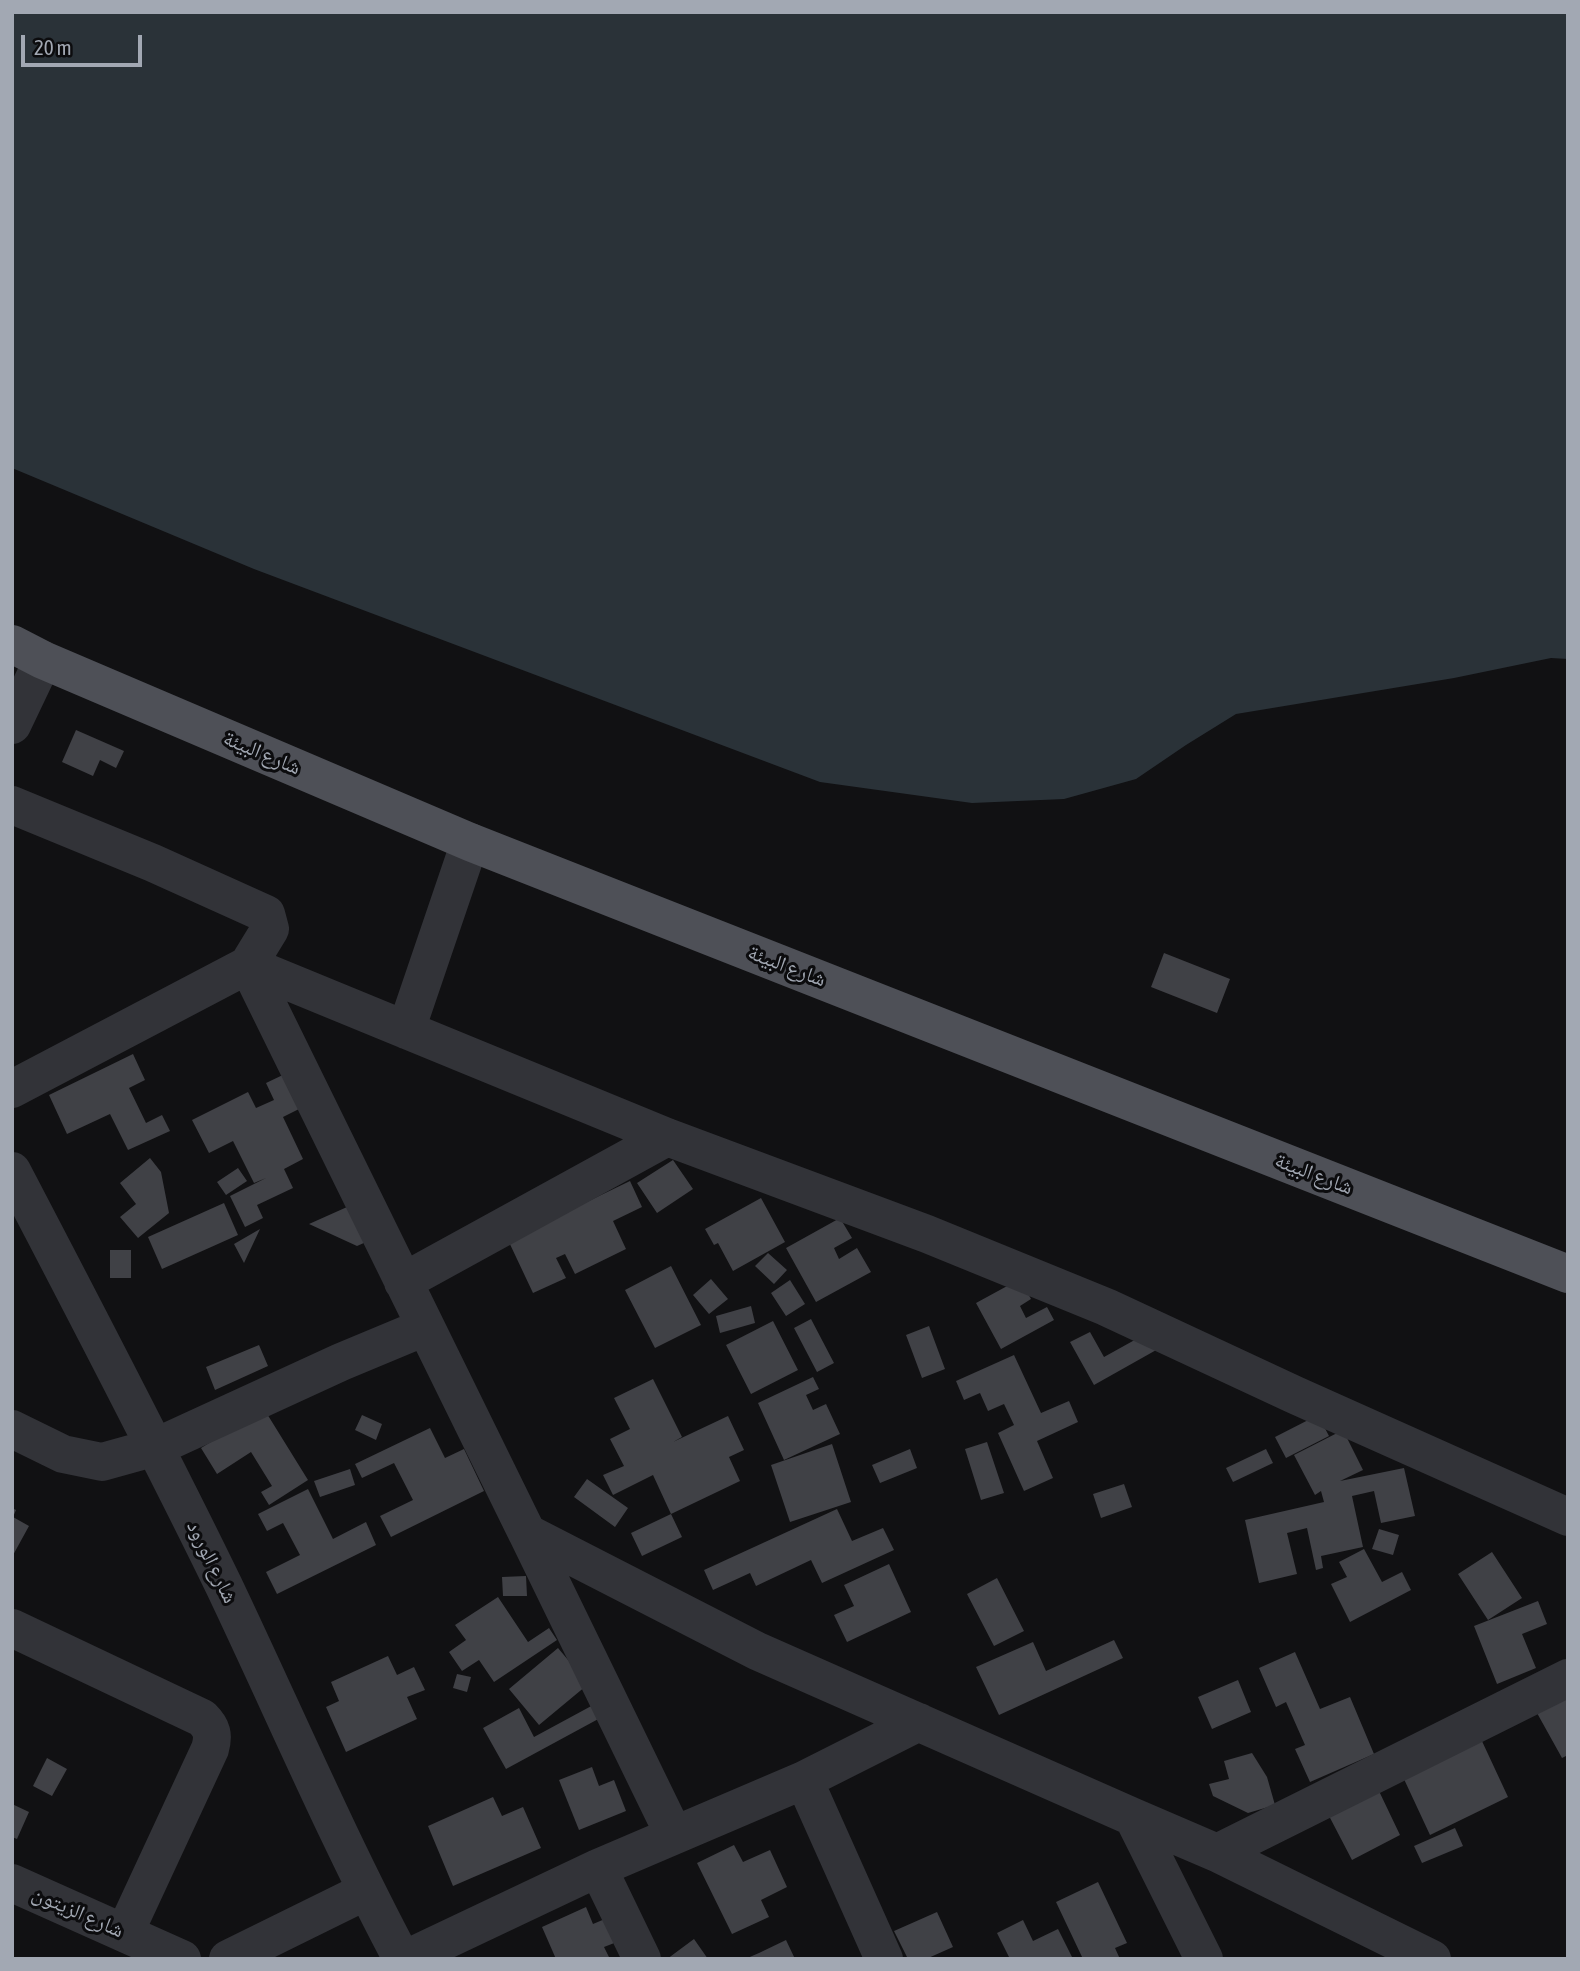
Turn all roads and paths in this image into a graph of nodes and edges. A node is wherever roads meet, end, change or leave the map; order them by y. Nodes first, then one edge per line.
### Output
1 (28, 652) edge
2 (12, 725) edge
3 (12, 804) edge
4 (470, 842) junction
5 (248, 965) junction
6 (406, 1030) junction
7 (12, 1089) edge
8 (667, 1137) junction
9 (12, 1171) edge
10 (1568, 1274) edge
11 (403, 1282) junction
12 (425, 1327) junction
13 (12, 1429) edge
14 (156, 1447) junction
15 (1568, 1517) edge
16 (527, 1533) junction
17 (12, 1629) edge
18 (1568, 1678) edge
19 (919, 1722) junction
20 (804, 1780) junction
21 (1133, 1817) junction
22 (674, 1835) junction
23 (1217, 1853) junction
24 (598, 1868) junction
25 (12, 1883) edge
26 (366, 1891) junction
27 (125, 1932) junction
28 (182, 1959) edge
29 (228, 1959) edge
30 (404, 1959) edge
31 (642, 1959) edge
32 (884, 1959) edge
33 (1204, 1959) edge
34 (1432, 1959) edge

1 - 2 street
1 - 4 main road, شارع البيئة
3 - 5 street
4 - 6 street
4 - 10 main road, شارع البيئة
5 - 6 street
5 - 7 street
5 - 11 street
6 - 8 street
8 - 11 street
8 - 15 street
9 - 14 street, شارع الورود
11 - 12 street
12 - 14 street
12 - 16 street
13 - 14 street
14 - 26 street, شارع الورود
16 - 19 street
16 - 22 street
17 - 27 street
18 - 23 street
19 - 20 street
19 - 21 street
20 - 22 street
20 - 32 street
21 - 23 street
21 - 33 street
22 - 24 street
23 - 34 street
24 - 30 street
24 - 31 street
25 - 27 street, شارع الزيتون
26 - 29 street
26 - 30 street, شارع الورود
27 - 28 street, شارع الزيتون

